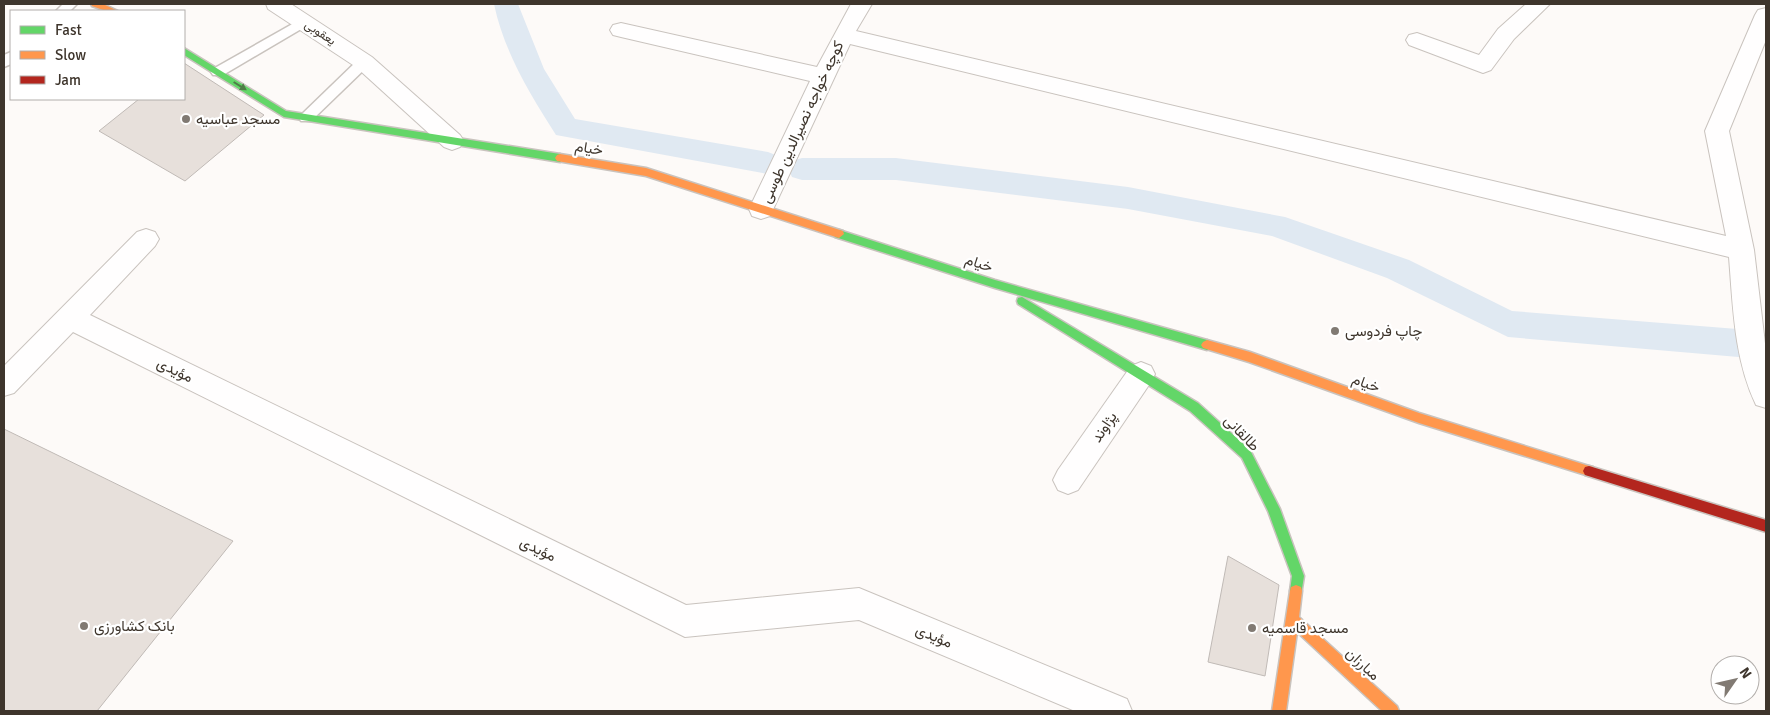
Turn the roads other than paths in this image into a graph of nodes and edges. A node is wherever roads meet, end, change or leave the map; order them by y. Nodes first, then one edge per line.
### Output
1 (95, 4) edge
2 (276, 4) edge
3 (861, 4) edge
4 (1539, 4) edge
5 (111, 10) edge
6 (1766, 15) edge
7 (303, 22) junction
8 (621, 30) dead end
9 (843, 35) junction
10 (1418, 40) dead end
11 (185, 52) edge
12 (364, 62) junction
13 (218, 72) junction
14 (823, 76) junction
15 (306, 118) junction
16 (452, 141) junction
17 (761, 209) junction
18 (146, 239) dead end
19 (1741, 250) junction
20 (995, 284) junction
21 (70, 318) junction
22 (1141, 374) junction
23 (4, 384) edge
24 (1766, 396) edge
25 (1068, 480) dead end
26 (1766, 526) edge
27 (1292, 619) junction
28 (1115, 711) edge
29 (1279, 711) edge
30 (1392, 711) edge

1 - 5 street
2 - 7 street, یعقوبی
3 - 9 street, کوچه خواجه نصیرالدین طوسی
4 - 10 street
6 - 19 street
7 - 12 street, یعقوبی
7 - 13 lane
8 - 14 street
9 - 14 street, کوچه خواجه نصیرالدین طوسی
9 - 19 street
11 - 13 street, خیام
12 - 15 lane
12 - 16 street, یعقوبی
13 -> 15 street, خیام
14 - 17 street, کوچه خواجه نصیرالدین طوسی
15 - 16 street, خیام
16 - 17 street, خیام
17 - 20 street, خیام
18 - 21 street
19 - 24 street
20 - 22 street, طالقانی
20 - 26 street, خیام
21 - 23 street
21 - 28 street, مؤیدی
22 - 25 street, پژاوند
22 - 27 street, طالقانی
27 - 29 street, طالقانی
27 - 30 street, مبارزان

